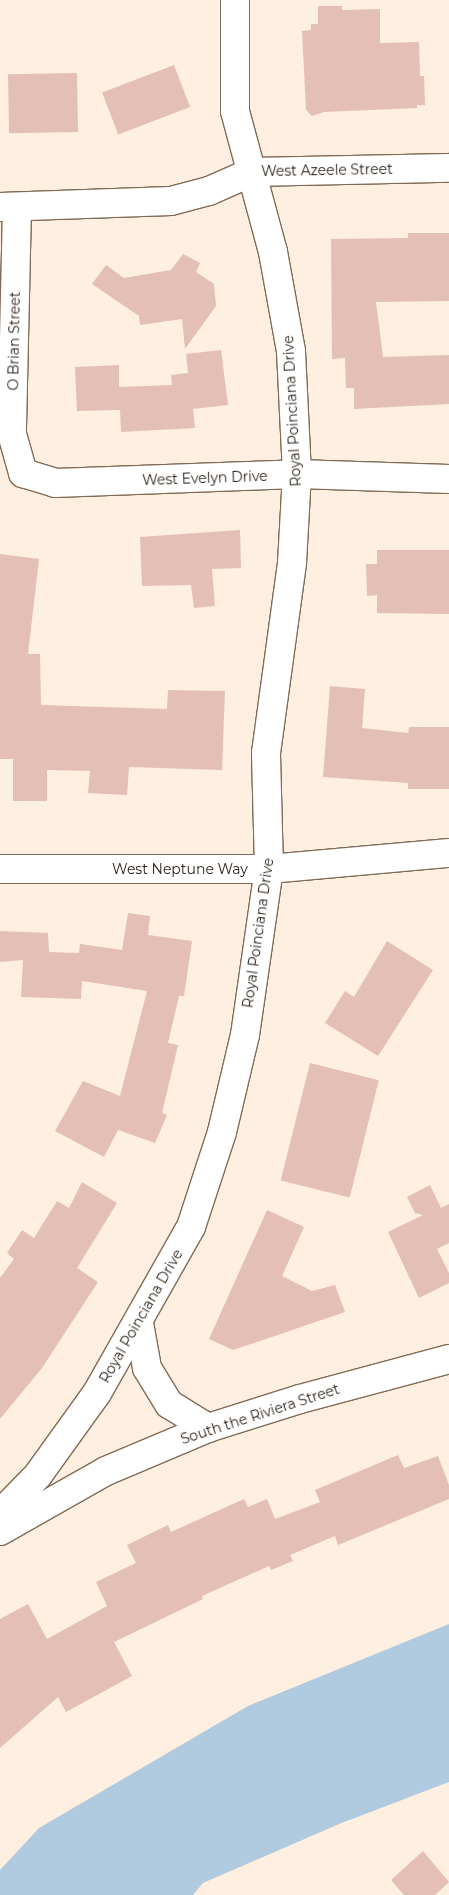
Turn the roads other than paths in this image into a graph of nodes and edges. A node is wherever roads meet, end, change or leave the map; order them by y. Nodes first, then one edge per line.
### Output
1 (235, 0) edge
2 (449, 168) edge
3 (252, 172) junction
4 (9, 207) edge
5 (23, 473) joint
6 (297, 474) junction
7 (449, 479) edge
8 (449, 853) edge
9 (0, 869) edge
10 (269, 869) junction
11 (138, 1324) junction
12 (449, 1359) edge
13 (208, 1428) junction
14 (0, 1514) edge
15 (0, 1531) edge

1 - 3 street, Royal Poinciana Drive
2 - 3 street, West Azeele Street
3 - 4 street, West Azeele Street
3 - 6 street, Royal Poinciana Drive
4 - 5 street, O Brian Street
5 - 6 street, West Evelyn Drive
6 - 7 street, West Evelyn Drive
6 - 10 street, Royal Poinciana Drive
8 - 10 street, West Neptune Way
9 - 10 street, West Neptune Way
10 - 11 street, Royal Poinciana Drive
11 - 13 street
11 - 14 street, Royal Poinciana Drive
12 - 13 street, South the Riviera Street
13 - 15 street, South the Riviera Street

